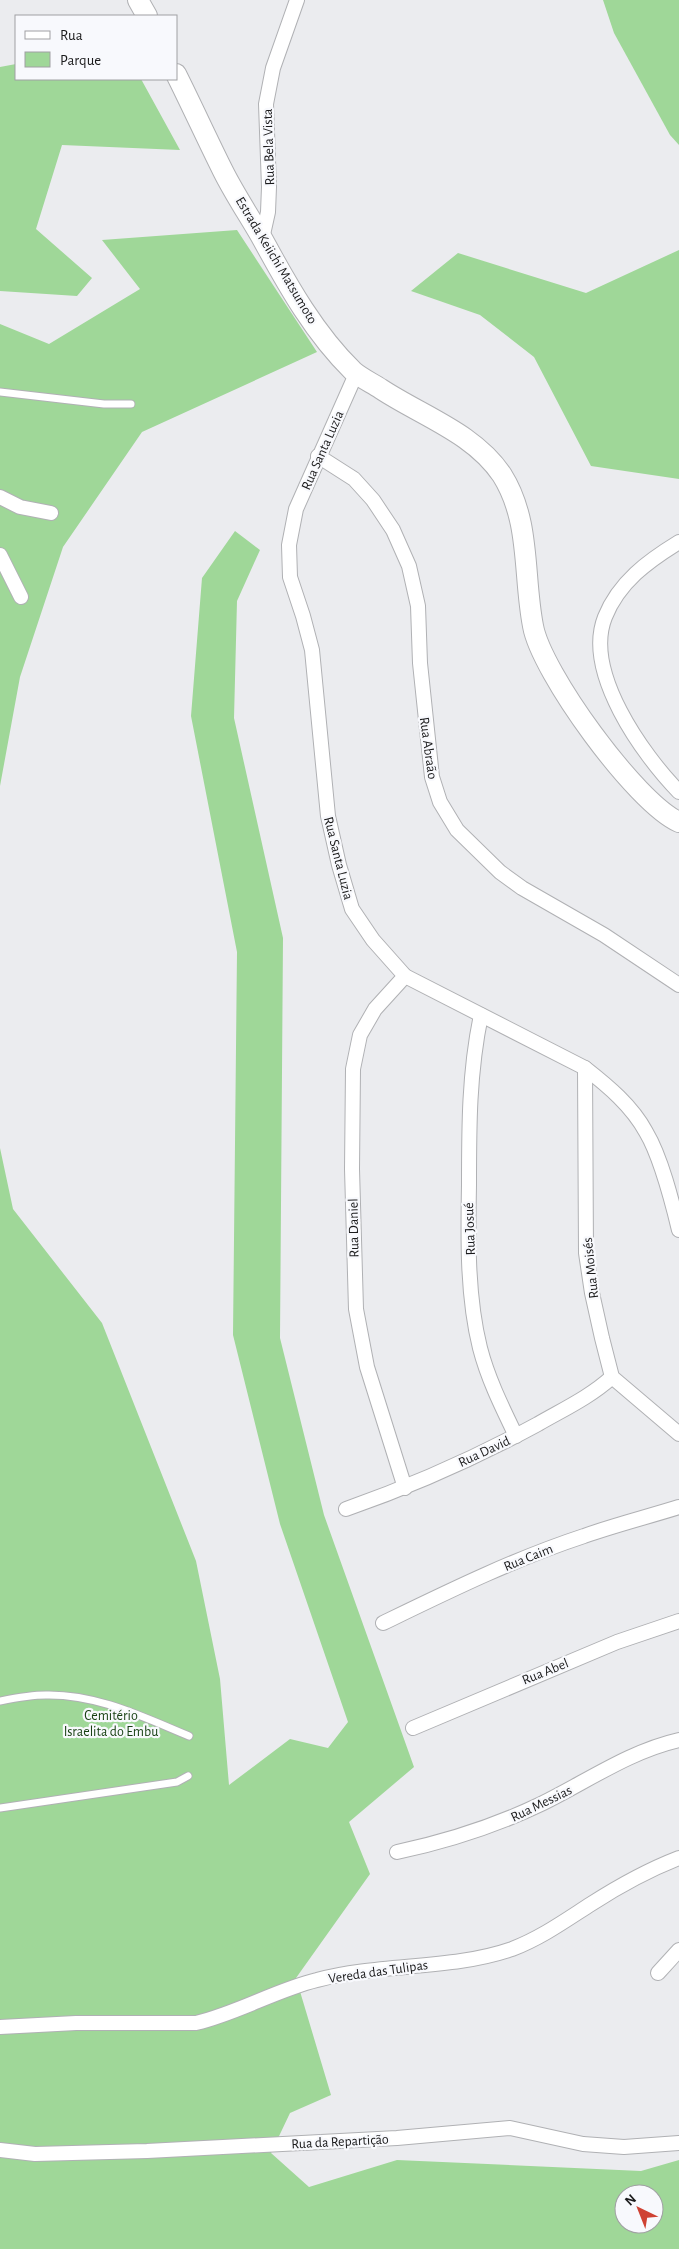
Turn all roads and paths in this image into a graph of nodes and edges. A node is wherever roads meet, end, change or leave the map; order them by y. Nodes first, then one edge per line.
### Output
1 (138, 0) edge
2 (297, 0) edge
3 (146, 15) edge
4 (178, 78) edge
5 (262, 239) junction
6 (356, 374) junction
7 (0, 392) edge
8 (131, 404) dead end
9 (318, 456) junction
10 (0, 497) edge
11 (51, 512) dead end
12 (679, 542) edge
13 (0, 555) edge
14 (21, 596) dead end
15 (679, 792) edge
16 (679, 822) edge
17 (405, 976) junction
18 (679, 985) edge
19 (481, 1015) junction
20 (585, 1068) junction
21 (678, 1225) edge
22 (612, 1377) junction
23 (679, 1434) edge
24 (516, 1436) junction
25 (405, 1488) junction
26 (679, 1507) edge
27 (346, 1509) dead end
28 (679, 1620) edge
29 (383, 1623) dead end
30 (0, 1701) edge
31 (413, 1728) dead end
32 (189, 1736) dead end
33 (679, 1740) edge
34 (188, 1776) dead end
35 (0, 1808) edge
36 (397, 1852) dead end
37 (679, 1858) edge
38 (679, 1950) edge
39 (658, 1973) dead end
40 (0, 2027) edge
41 (679, 2144) edge
42 (0, 2150) edge

1 - 3 main road
2 - 5 street, Rua Bela Vista
4 - 5 main road, Estrada Keiichi Matsumoto
5 - 6 main road, Estrada Keiichi Matsumoto
6 - 9 street, Rua Santa Luzia
6 - 16 main road, Estrada Keiichi Matsumoto
7 - 8 lane
9 - 17 street, Rua Santa Luzia
9 - 18 street, Rua Abraão
10 - 11 street
12 - 15 street
13 - 14 street
17 - 19 street, Rua Santa Luzia
17 - 25 street, Rua Daniel
19 - 20 street, Rua Santa Luzia
19 - 24 street, Rua Josué
20 - 21 street, Rua Santa Luzia
20 - 22 street, Rua Moisés
22 - 23 street
22 - 24 street, Rua David
24 - 25 street, Rua David
25 - 27 street, Rua David
26 - 29 street, Rua Caim
28 - 31 street, Rua Abel
30 - 32 lane
33 - 36 street, Rua Messias
34 - 35 lane
37 - 40 street, Vereda das Tulipas
38 - 39 street
41 - 42 street, Rua da Repartição

